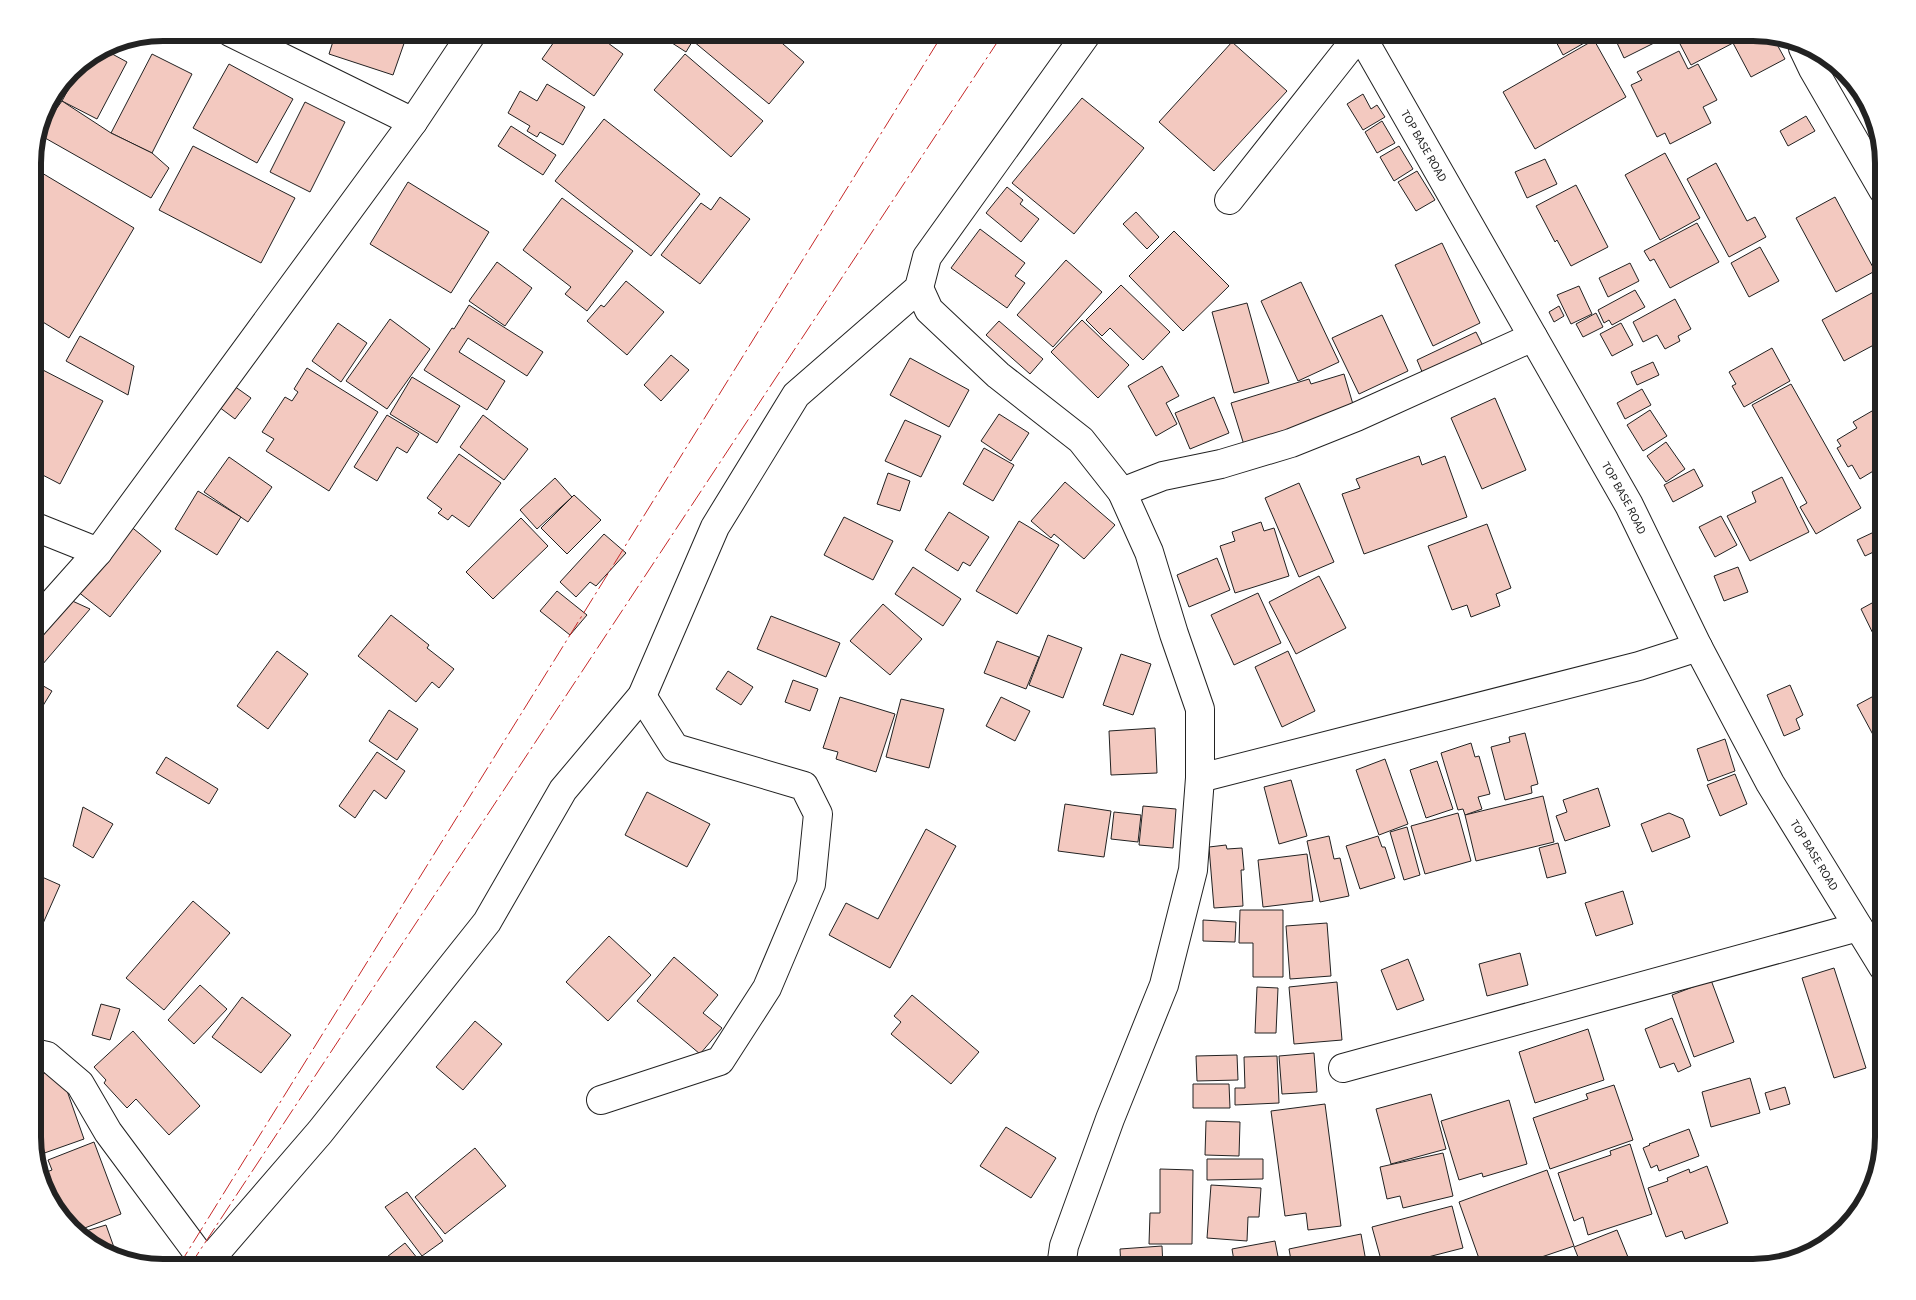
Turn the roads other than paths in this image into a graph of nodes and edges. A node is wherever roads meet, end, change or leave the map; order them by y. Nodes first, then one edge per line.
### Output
1 (248, 41) edge
2 (467, 41) edge
3 (1082, 41) edge
4 (1354, 41) edge
5 (1365, 41) edge
6 (1806, 53) edge
7 (413, 122) junction
8 (1875, 175) edge
9 (1229, 200) dead end
10 (919, 288) junction
11 (1533, 337) junction
12 (1122, 492) junction
13 (42, 530) edge
14 (98, 552) junction
15 (42, 615) edge
16 (1698, 647) junction
17 (642, 696) junction
18 (1200, 778) junction
19 (1858, 927) junction
20 (1875, 953) edge
21 (42, 1055) edge
22 (1343, 1068) dead end
23 (601, 1100) dead end
24 (204, 1259) edge
25 (215, 1259) edge
26 (1062, 1259) edge

1 - 7 street
2 - 7 street
3 - 10 street
4 - 9 street
5 - 11 street, TOP BASE ROAD
6 - 8 street
7 - 14 street
10 - 12 street
10 - 17 street
11 - 12 street
11 - 16 street, TOP BASE ROAD
12 - 18 street
13 - 14 street
14 - 15 street
16 - 18 street
16 - 19 street, TOP BASE ROAD
17 - 23 street
17 - 25 street
18 - 26 street
19 - 20 street, TOP BASE ROAD
19 - 22 street
21 - 24 street

